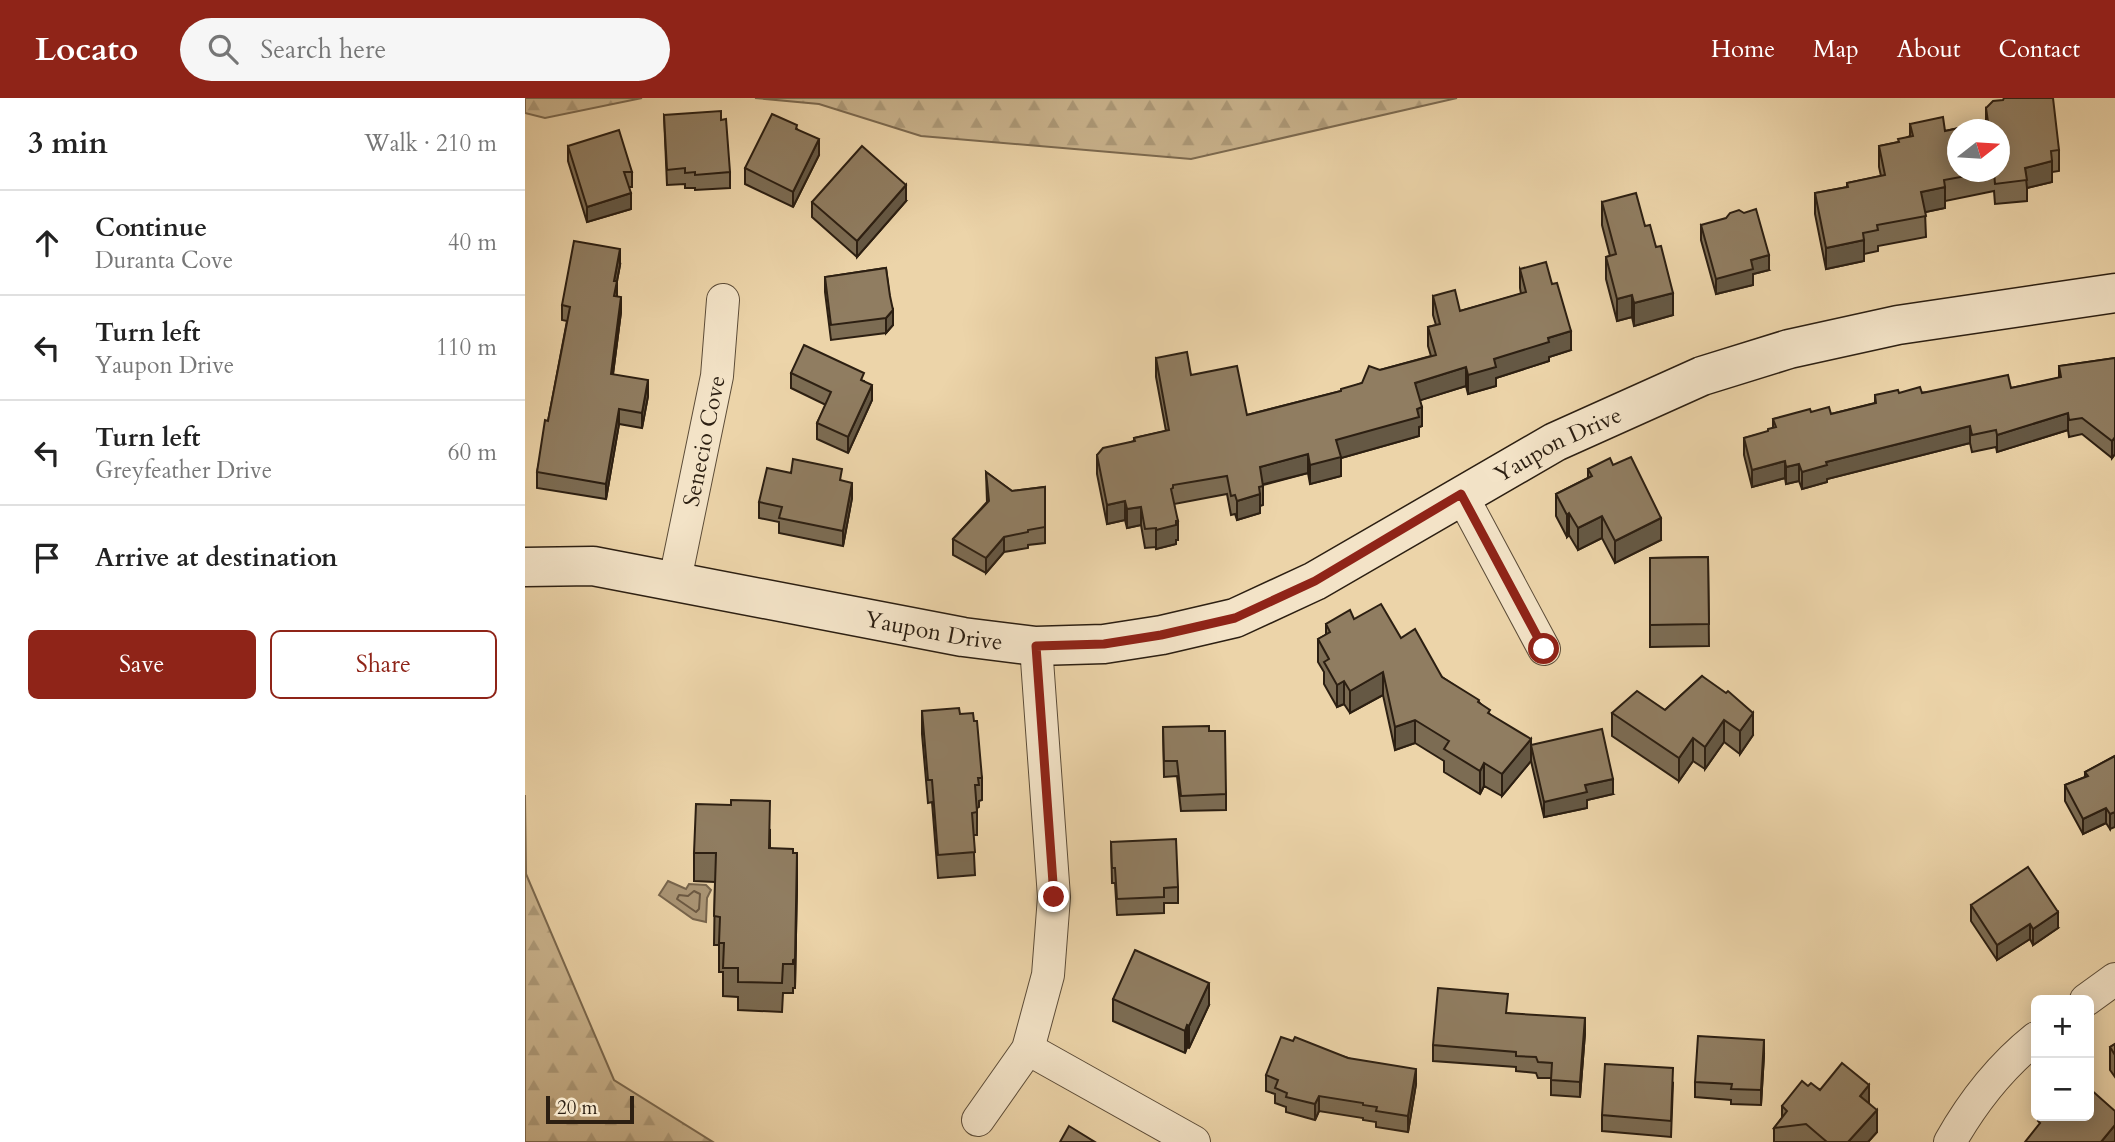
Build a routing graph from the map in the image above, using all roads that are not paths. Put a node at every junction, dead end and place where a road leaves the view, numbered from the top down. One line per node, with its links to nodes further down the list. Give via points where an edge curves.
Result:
1 (2115, 293): 3 (street, Yaupon Drive, via 1898,325 1789,349 1702,376 1555,442)
2 (723, 300): 5 (street, Senecio Cove, via 717,376)
3 (1461, 494): 6 (street, Yaupon Drive, via 1315,581 1235,618 1104,644); 7 (street)
4 (525, 567): 5 (street, Yaupon Drive, via 593,566)
5 (675, 580): 6 (street, Yaupon Drive, via 964,637)
6 (1036, 646): 11 (street, via 1054,897 1048,975)
7 (1544, 649)
8 (2115, 979): 9 (street)
9 (2092, 995)
10 (2031, 1042): 14 (street, via 1969,1109)
11 (1028, 1049): 12 (street); 13 (street)
12 (978, 1120)
13 (1194, 1142)
14 (1950, 1142)

